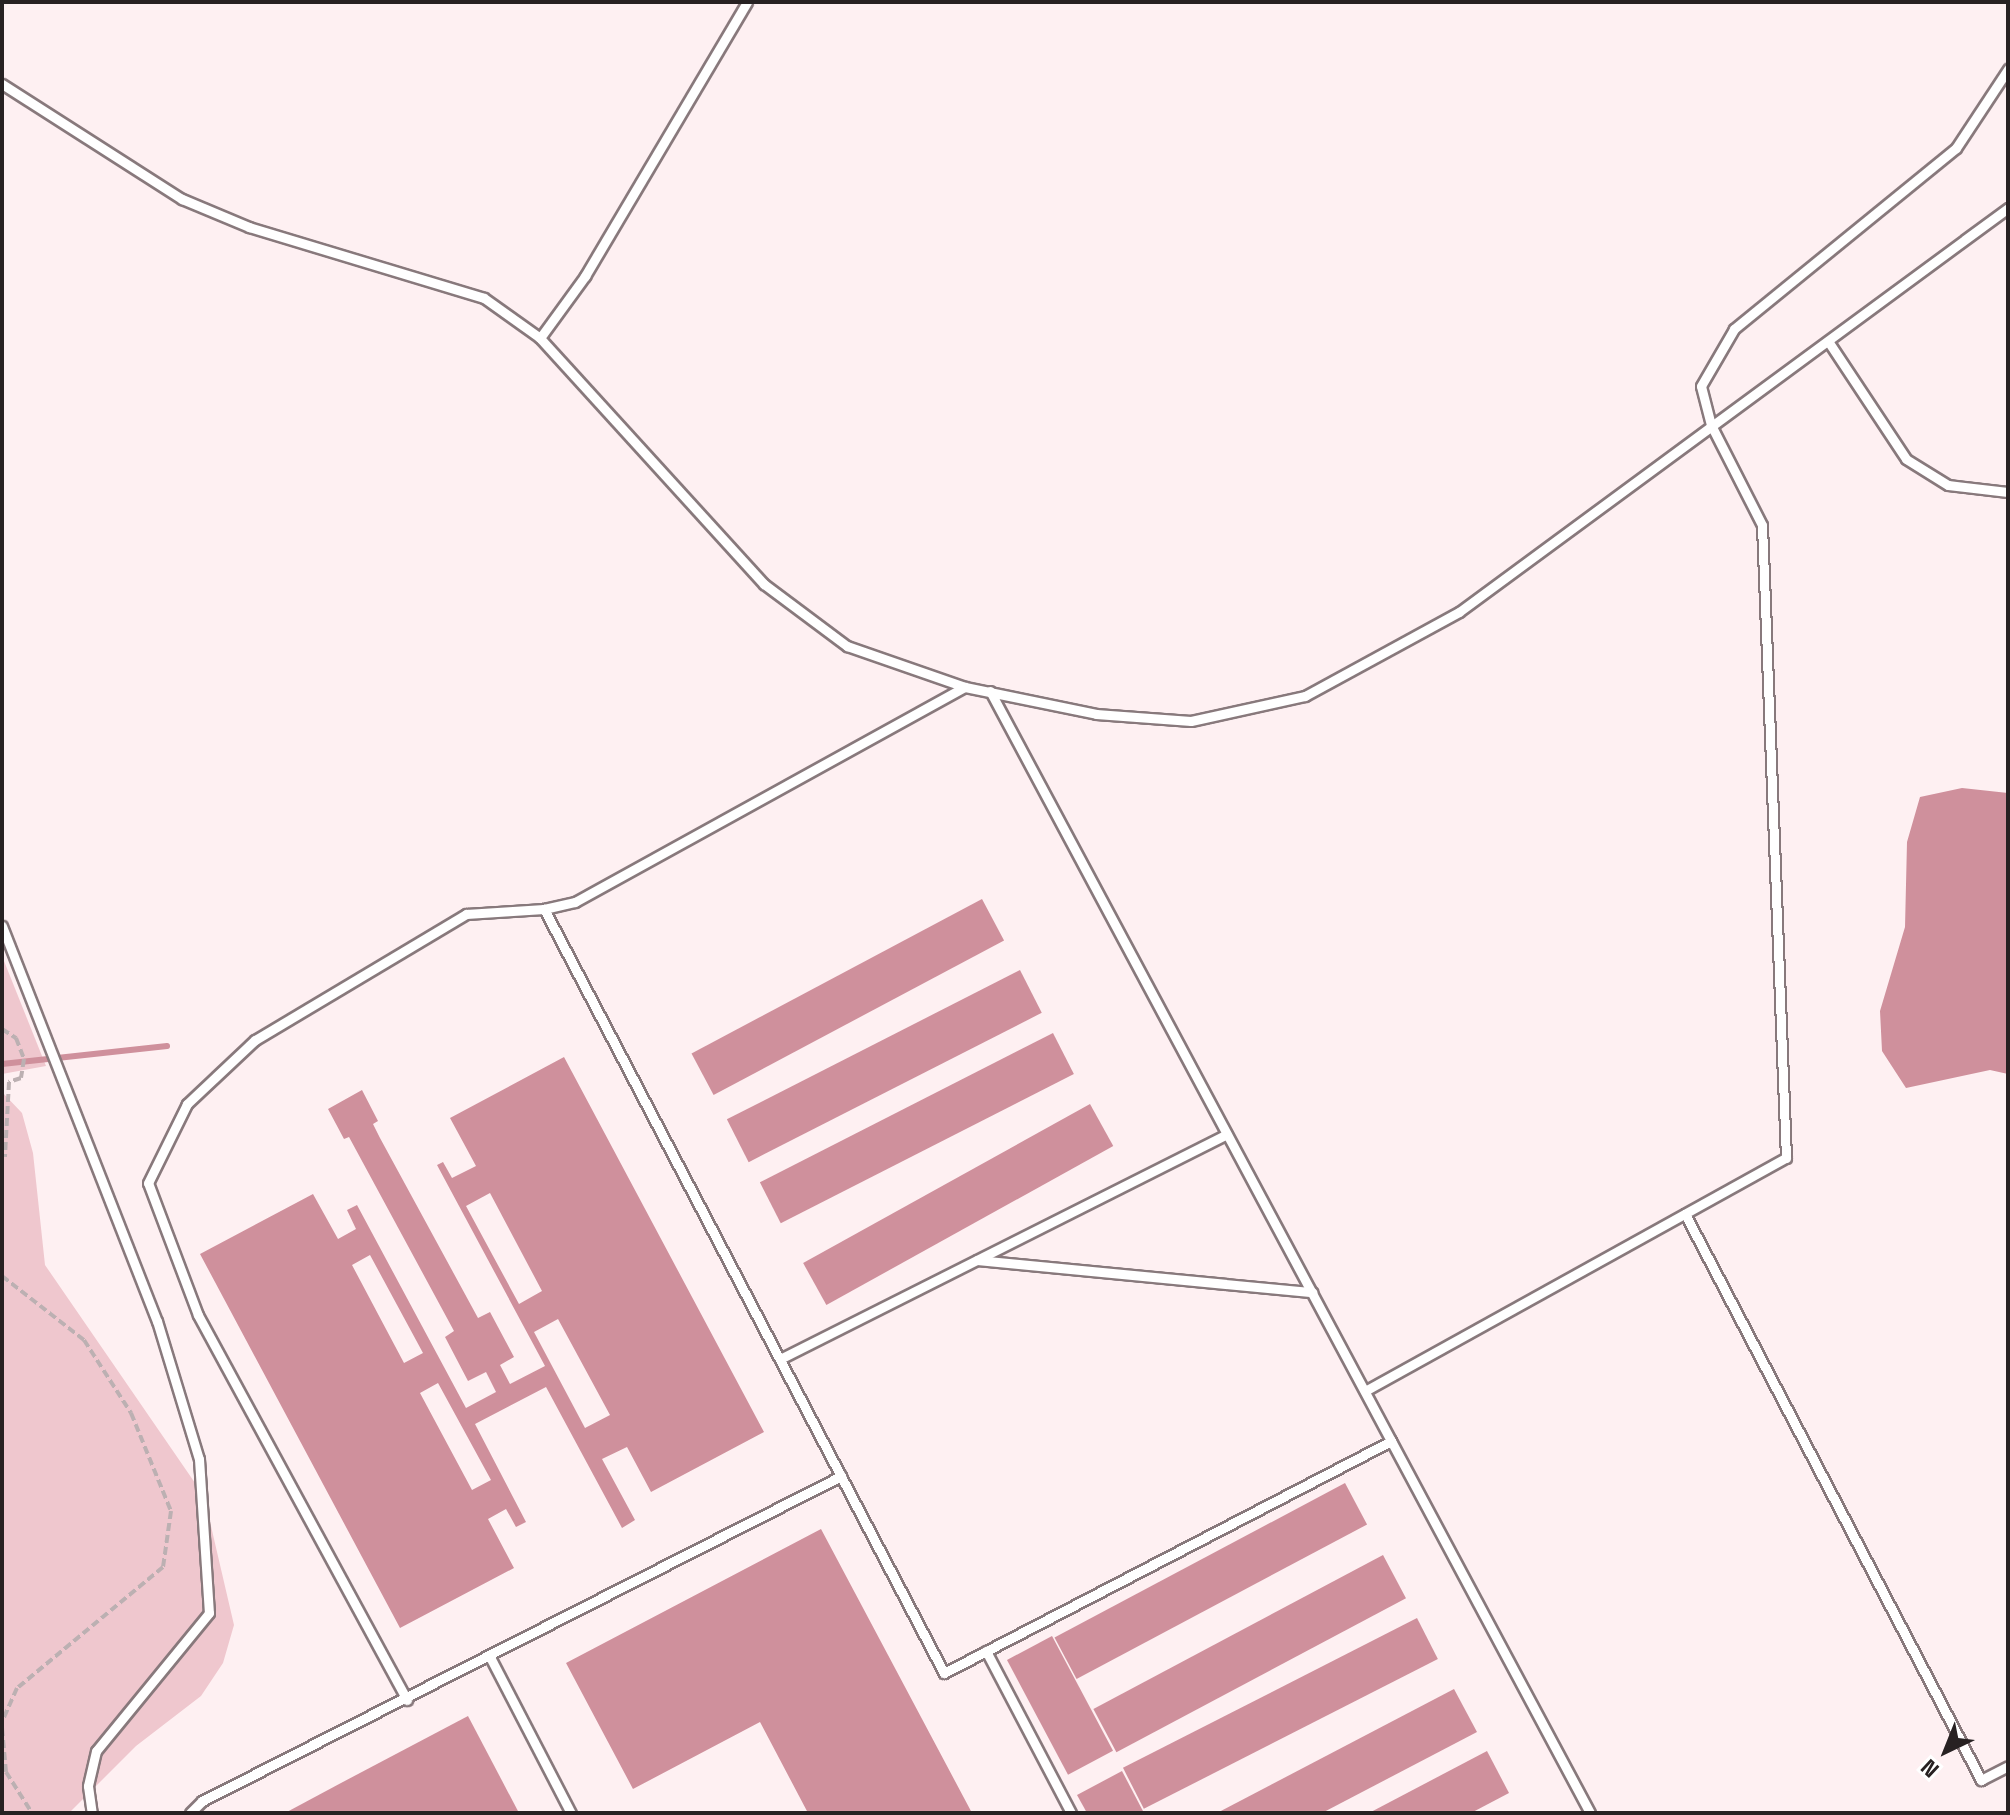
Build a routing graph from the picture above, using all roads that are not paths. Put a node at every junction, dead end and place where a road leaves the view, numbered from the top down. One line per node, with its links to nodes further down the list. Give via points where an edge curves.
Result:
1 (747, 2): 5 (lane, via 585,276)
2 (2008, 69): 7 (lane, via 1956,148 1734,329 1701,386)
3 (2, 84): 5 (lane, via 182,199 249,227 484,298)
4 (2008, 208): 6 (lane)
5 (540, 338): 9 (lane, via 764,584 847,646)
6 (1828, 341): 7 (lane); 8 (lane, via 1906,459 1948,485)
7 (1711, 425): 10 (lane, via 1459,612 1305,696 1191,721 1096,714); 14 (lane, via 1762,525 1786,1158)
8 (2008, 492)
9 (965, 687): 10 (lane); 11 (lane, via 575,902)
10 (990, 691): 13 (lane)
11 (544, 909): 17 (lane); 23 (lane, via 466,914 255,1040 187,1104 148,1183 198,1315)
12 (2, 926): 25 (lane, via 157,1321 199,1459 209,1613 96,1751 88,1786)
13 (1227, 1134): 15 (lane); 16 (lane)
14 (1685, 1214): 18 (lane); 24 (lane, via 1981,1780)
15 (977, 1260): 16 (lane); 17 (lane)
16 (1312, 1292): 18 (lane)
17 (780, 1359): 20 (lane)
18 (1365, 1391): 19 (lane)
19 (1391, 1441): 21 (lane); 29 (lane)
20 (841, 1476): 21 (lane, via 944,1673); 22 (lane)
21 (986, 1651): 28 (lane)
22 (490, 1657): 23 (lane); 27 (lane)
23 (407, 1700): 26 (lane, via 202,1801)
24 (2008, 1766)
25 (92, 1813)
26 (190, 1813)
27 (571, 1813)
28 (1071, 1813)
29 (1590, 1813)

